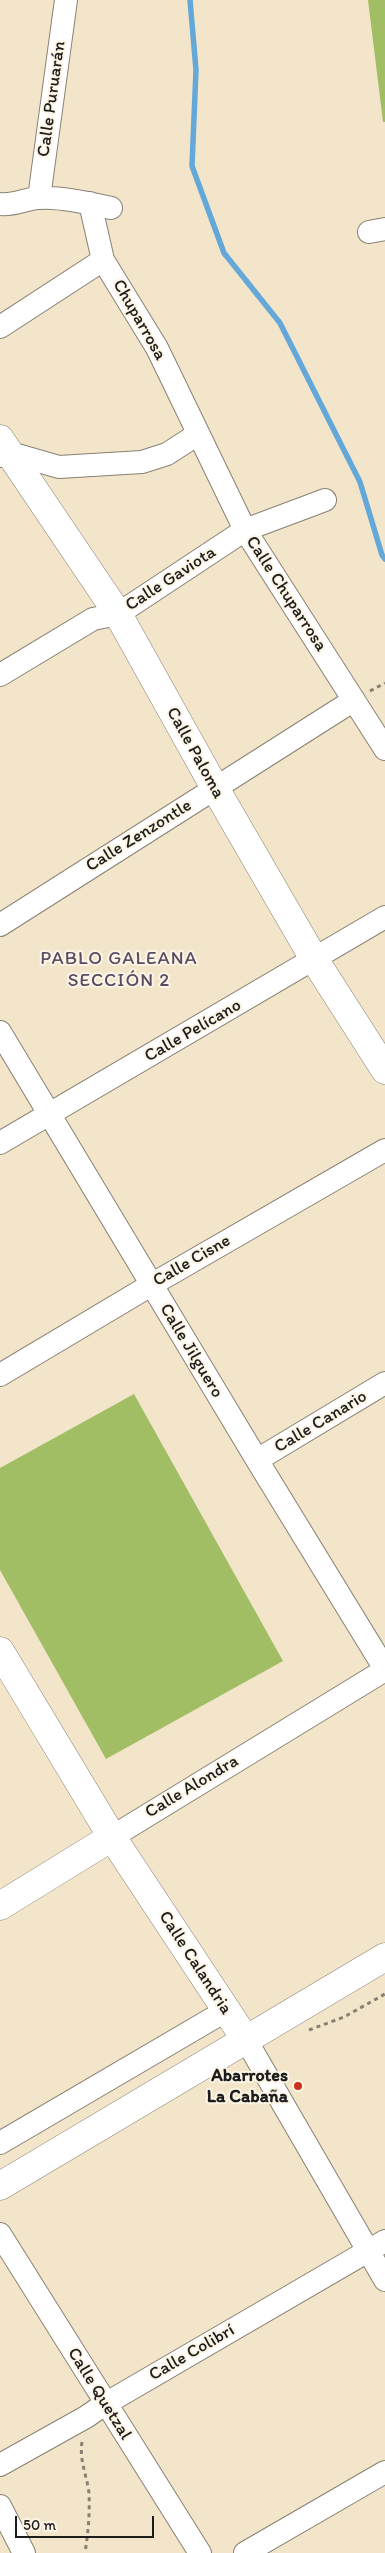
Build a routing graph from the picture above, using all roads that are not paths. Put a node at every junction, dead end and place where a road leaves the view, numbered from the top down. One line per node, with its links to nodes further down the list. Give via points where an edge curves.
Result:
1 (66, 0): 2 (street, Calle Puruarán)
2 (39, 198): 3 (street); 4 (street, Chuparrosa, via 101,206)
3 (0, 204)
4 (104, 260): 5 (street); 6 (street, Chuparrosa, via 157,348)
5 (0, 328)
6 (198, 434): 7 (street, via 167,454 142,462 59,467); 9 (street, Calle Chuparrosa)
7 (2, 449): 10 (street, Calle Paloma)
8 (325, 500): 9 (street, Calle Gaviota)
9 (245, 530): 10 (street, Calle Gaviota); 12 (street, Calle Chuparrosa)
10 (105, 609): 11 (street, Calle Gaviota); 14 (street, Calle Paloma)
11 (0, 675)
12 (354, 700): 13 (street, Calle Chuparrosa); 14 (street, Calle Zenzontle)
13 (385, 749)
14 (215, 788): 16 (street, Calle Zenzontle); 17 (street, Calle Paloma)
15 (385, 918): 17 (street, Calle Pelícano)
16 (0, 924)
17 (314, 959): 19 (street, Calle Paloma); 20 (street, Calle Pelícano)
18 (0, 1032): 20 (street, Calle Jilguero)
19 (385, 1070)
20 (49, 1115): 21 (street, Calle Pelícano); 23 (street, Calle Jilguero)
21 (0, 1143)
22 (385, 1150): 23 (street, Calle Cisne)
23 (151, 1285): 24 (street, Calle Cisne); 26 (street, Calle Jilguero)
24 (0, 1375)
25 (385, 1383): 26 (street, Calle Canario)
26 (257, 1460): 28 (street, Calle Jilguero)
27 (0, 1651): 29 (street, Calle Calandria)
28 (385, 1669): 29 (street, Calle Alondra)
29 (112, 1837): 30 (street, Calle Alondra); 32 (street, Calle Calandria)
30 (0, 1906)
31 (385, 1957): 33 (street)
32 (226, 2010): 33 (street, Calle Calandria); 34 (street)
33 (246, 2040): 35 (street); 37 (street, Calle Calandria)
34 (0, 2143)
35 (0, 2186)
36 (0, 2234): 39 (street, Calle Quetzal)
37 (377, 2246): 38 (street, Calle Calandria); 39 (street, Calle Colibrí)
38 (385, 2280)
39 (104, 2404): 40 (street, Calle Colibrí); 44 (street, Calle Quetzal)
40 (0, 2465)
41 (385, 2472): 45 (street)
42 (0, 2506): 43 (street)
43 (24, 2553)
44 (200, 2553)
45 (245, 2553)

